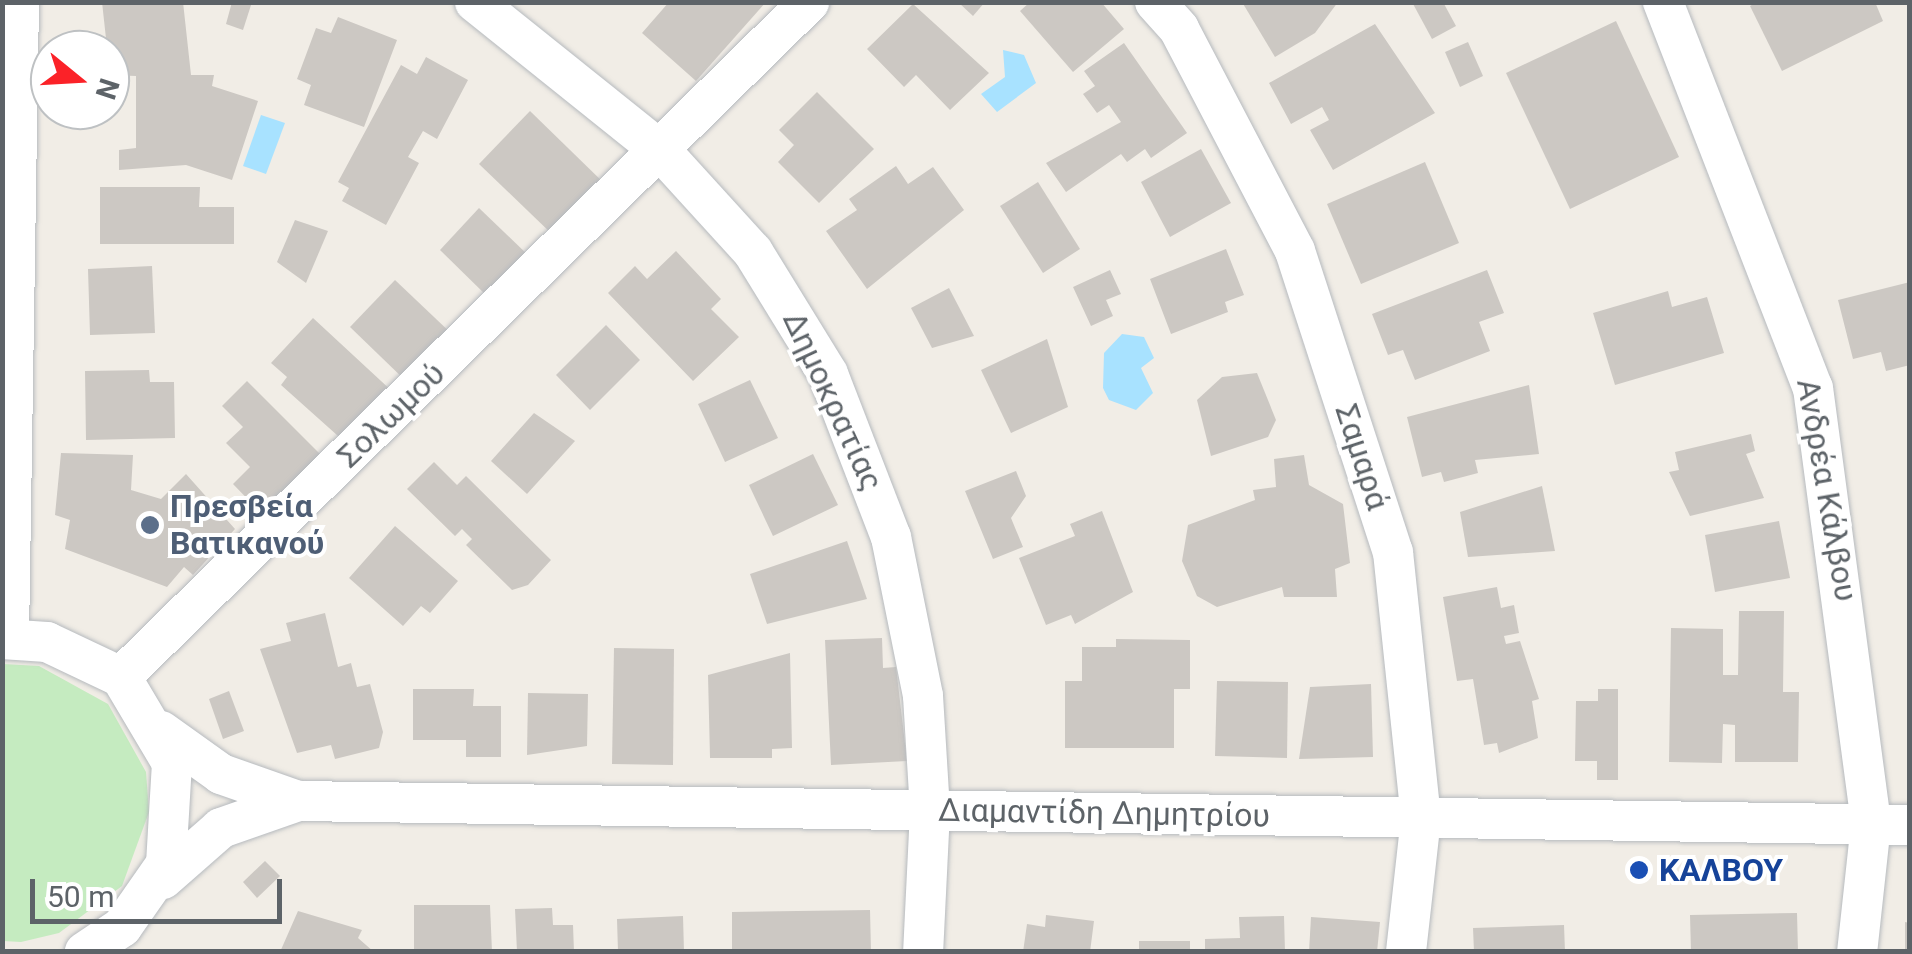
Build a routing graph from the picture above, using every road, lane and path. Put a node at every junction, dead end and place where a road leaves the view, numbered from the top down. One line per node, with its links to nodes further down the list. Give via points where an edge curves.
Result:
1 (19, 2): 7 (street)
2 (475, 2): 6 (street, Δημοκρατίας, via 572,72)
3 (810, 2): 6 (street, Σολωμού)
4 (1155, 2): 13 (street, Σαμαρά, via 1179,30 1295,251 1387,533)
5 (1664, 2): 14 (street, Ανδρέα Κάλβου, via 1813,388)
6 (662, 152): 9 (street, Σολωμού); 12 (street, Δημοκρατίας, via 796,314 869,468 906,602)
7 (8, 341): 8 (street)
8 (6, 638): 9 (street, via 66,648)
9 (121, 677): 10 (street)
10 (161, 731): 11 (street, Διαμαντίδη Δημητρίου, via 222,774); 15 (street, via 178,797 166,864)
11 (298, 801): 12 (street, Διαμαντίδη Δημητρίου); 15 (street, Διαμαντίδη Δημητρίου, via 221,828)
12 (930, 811): 13 (street, Διαμαντίδη Δημητρίου); 18 (street, Δημοκρατίας)
13 (1421, 818): 14 (street, Διαμαντίδη Δημητρίου); 19 (street, Σαμαρά)
14 (1890, 825): 20 (street, Ανδρέα Κάλβου)
15 (150, 894): 16 (street)
16 (133, 939): 17 (street)
17 (85, 952)
18 (922, 952)
19 (1406, 952)
20 (1857, 952)

